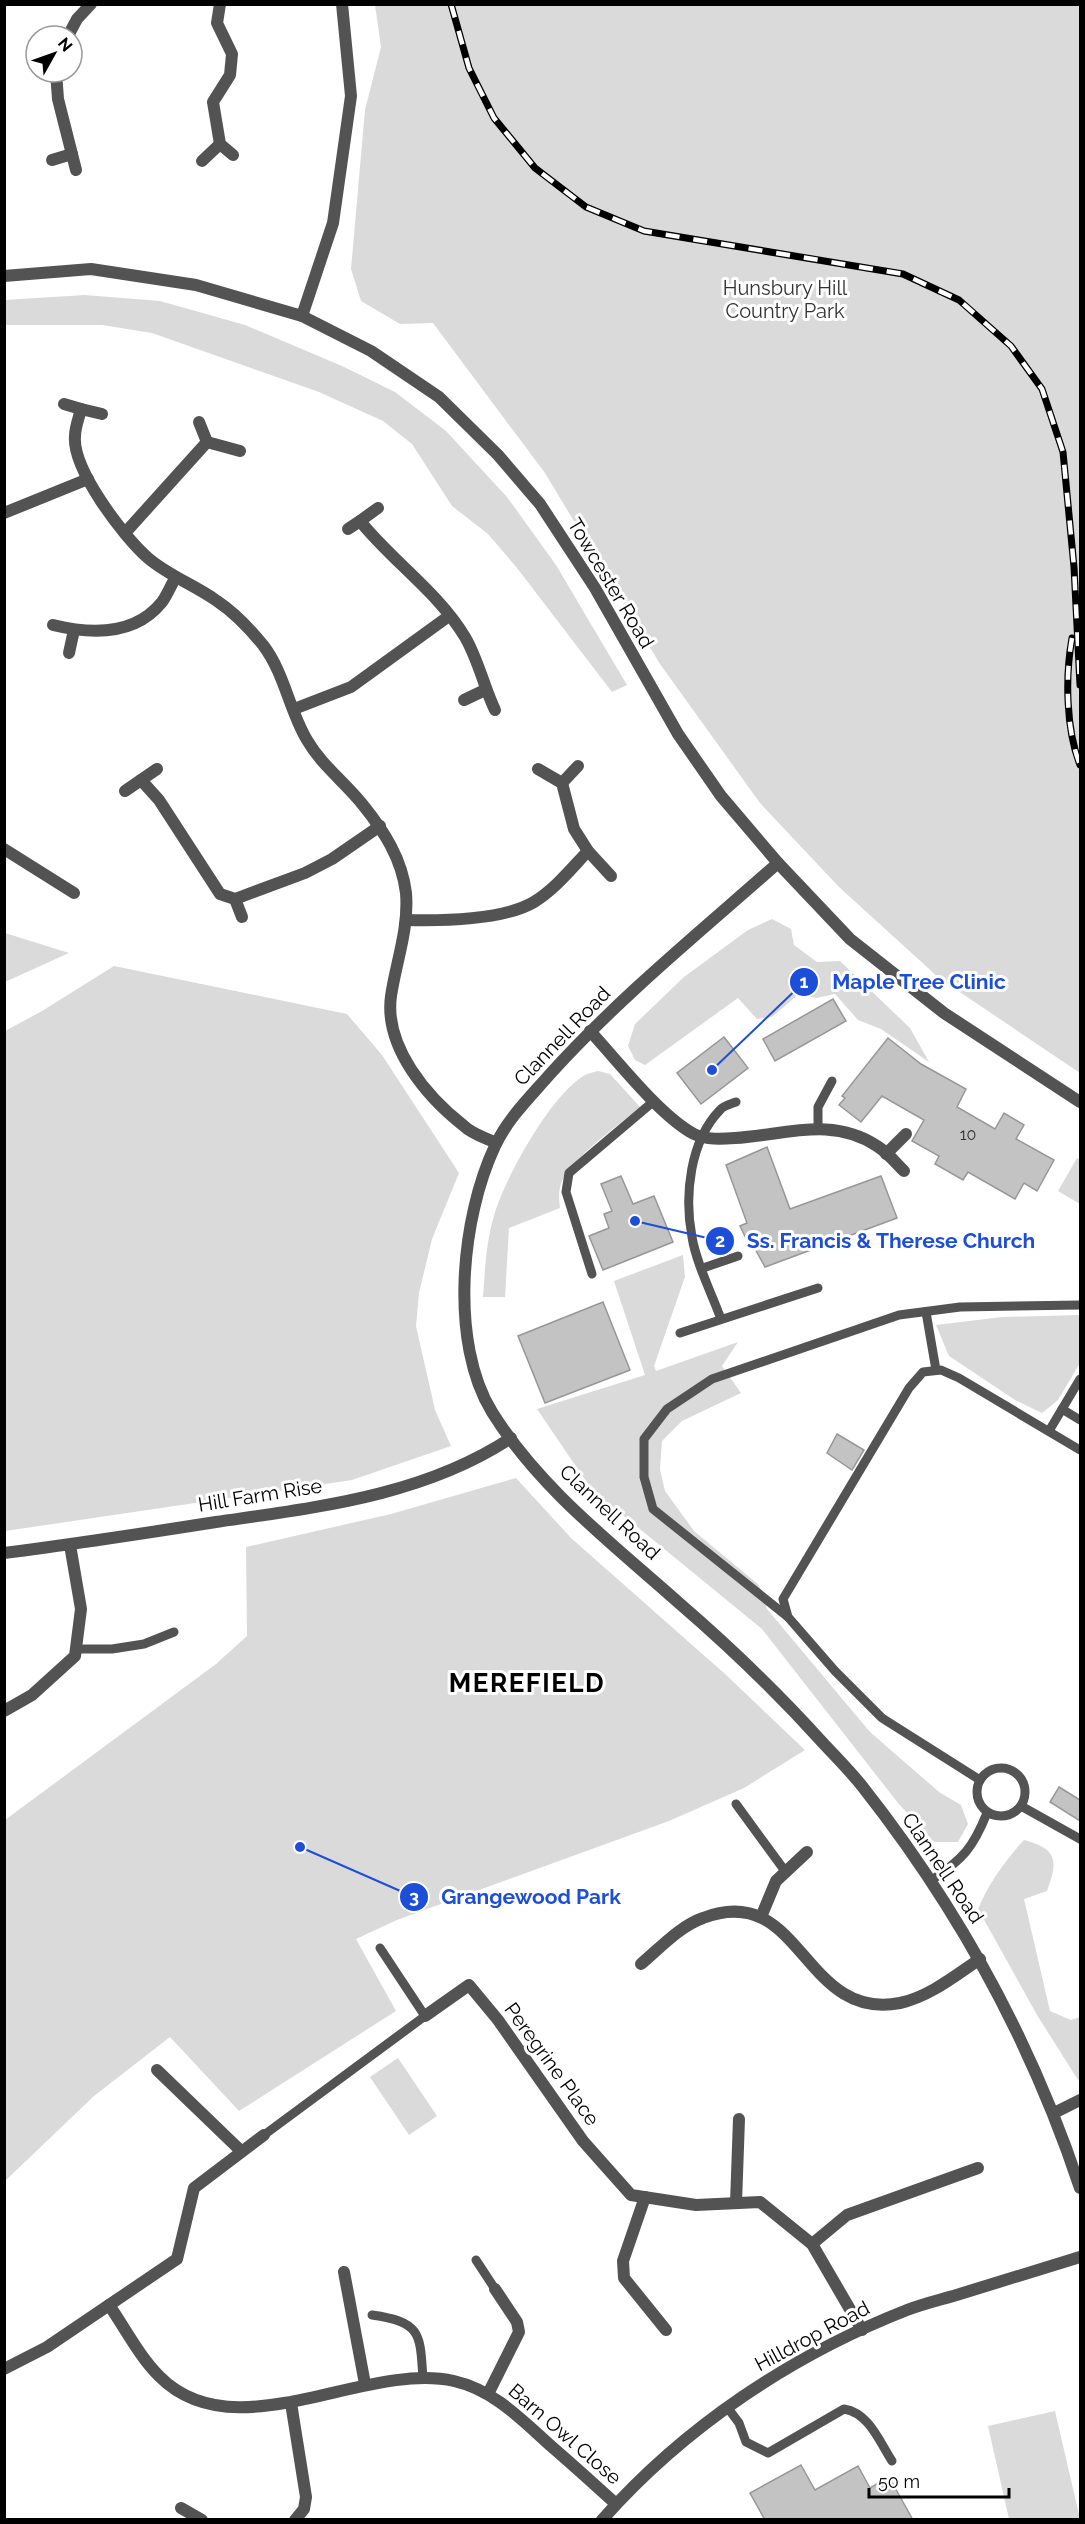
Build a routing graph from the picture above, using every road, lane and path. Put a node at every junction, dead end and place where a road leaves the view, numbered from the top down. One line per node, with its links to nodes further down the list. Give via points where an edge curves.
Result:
1 (91, 4): 4 (street)
2 (220, 4): 6 (street, via 217,23 232,54 230,75 213,102)
3 (342, 4): 13 (street, via 351,96 333,223)
4 (74, 24)
5 (57, 84): 7 (street)
6 (220, 144): 8 (street); 10 (street)
7 (72, 154): 9 (street); 11 (street)
8 (233, 155)
9 (52, 160)
10 (202, 160)
11 (76, 170)
12 (4, 276): 13 (street, Towcester Road, via 91,269 196,285)
13 (302, 316): 44 (street, Towcester Road, via 371,351 439,397 498,455 540,504 595,588 678,734 721,795)
14 (64, 404): 15 (street)
15 (81, 409): 16 (street); 20 (street, via 74,436 79,462)
16 (102, 414)
17 (199, 422): 18 (street)
18 (207, 442): 19 (street); 25 (street)
19 (240, 451)
20 (88, 479): 22 (street); 25 (street)
21 (378, 508): 23 (street)
22 (4, 513)
23 (360, 521): 24 (street); 27 (street, via 378,543 419,579)
24 (348, 529)
25 (125, 533): 26 (street, via 148,558)
26 (176, 577): 29 (street, via 161,602 141,620 112,631); 33 (street, via 217,601 244,623 283,679)
27 (449, 616): 31 (street, via 466,639); 33 (street, via 351,687)
28 (53, 625): 29 (street)
29 (74, 630): 30 (street)
30 (69, 653)
31 (485, 690): 32 (street); 34 (street)
32 (464, 700)
33 (294, 709): 41 (street, via 305,738 322,763)
34 (495, 710)
35 (578, 766): 39 (street)
36 (157, 769): 38 (street)
37 (538, 769): 39 (street)
38 (141, 780): 40 (street); 47 (street, via 159,800 220,894)
39 (562, 783): 43 (street, via 574,829)
40 (125, 791)
41 (380, 826): 47 (street, via 305,873); 49 (street, via 396,854 406,892)
42 (4, 849): 46 (street)
43 (588, 851): 45 (street); 49 (street, via 560,882 533,903 502,913 443,921)
44 (778, 863): 50 (street, Clannell Road); 54 (street, Towcester Road, via 850,939 935,1006)
45 (611, 876)
46 (74, 893)
47 (235, 899): 48 (street)
48 (243, 917)
49 (406, 920): 58 (street, via 391,999 394,1032 409,1066 435,1100 465,1128)
50 (590, 1030): 52 (street); 58 (street, Clannell Road, via 514,1114)
51 (832, 1081): 55 (lane, via 818,1107)
52 (654, 1101): 57 (street, via 695,1135); 63 (lane, via 569,1173 566,1192)
53 (736, 1102): 57 (lane, via 721,1108)
54 (1080, 1102)
55 (818, 1127): 57 (street, via 760,1136); 59 (street, via 849,1131)
56 (906, 1134): 59 (street)
57 (702, 1136): 62 (lane, via 688,1197 692,1238)
58 (496, 1143): 74 (street, Clannell Road, via 478,1186 465,1248 465,1312 474,1371 491,1410)
59 (886, 1154): 60 (street)
60 (904, 1171)
61 (738, 1256): 62 (lane)
62 (703, 1268): 67 (lane)
63 (592, 1274)
64 (818, 1288): 67 (lane)
65 (1080, 1305): 66 (lane, via 960,1307)
66 (926, 1312): 69 (lane); 78 (lane, via 899,1316 712,1379 667,1409 644,1439 644,1477 653,1509)
67 (721, 1319): 68 (lane)
68 (680, 1333)
69 (936, 1370): 73 (lane, via 959,1378); 78 (lane, via 923,1372 909,1388 791,1582 783,1599)
70 (1080, 1379): 71 (lane)
71 (1062, 1409): 72 (lane); 73 (lane)
72 (1080, 1420)
73 (1049, 1431): 75 (lane)
74 (511, 1438): 76 (street, Hill Farm Rise, via 457,1469 372,1496); 89 (street, Clannell Road, via 556,1491 601,1535 778,1693 861,1784)
75 (1080, 1450)
76 (70, 1545): 77 (street, Hill Farm Rise); 80 (street, via 81,1609)
77 (4, 1554)
78 (788, 1617): 82 (lane, via 882,1718)
79 (174, 1632): 80 (lane, via 144,1644 112,1649)
80 (76, 1648): 81 (street, via 75,1656 32,1695)
81 (4, 1711)
82 (980, 1780): 84 (lane, via 998,1768 1014,1771 1026,1791); 85 (lane, via 976,1794)
83 (736, 1804): 88 (lane)
84 (1021, 1806): 85 (lane, via 1002,1817); 86 (lane)
85 (987, 1813): 89 (lane, via 972,1846)
86 (1080, 1839)
87 (807, 1852): 88 (street)
88 (784, 1871): 90 (street)
89 (932, 1880): 92 (street, Clannell Road)
90 (761, 1917): 92 (street, via 779,1927 827,1983 858,2001 902,2003 926,1994); 93 (street, via 722,1912 703,1918 689,1924)
91 (380, 1948): 94 (lane)
92 (980, 1959): 97 (street, Clannell Road, via 1012,2017)
93 (641, 1964)
94 (425, 2016): 99 (lane); 103 (street, Peregrine Place, via 470,1985 583,2141 631,2195)
95 (157, 2070): 100 (street)
96 (1080, 2100): 97 (street)
97 (1054, 2114): 102 (street, Clannell Road)
98 (739, 2119): 104 (street)
99 (264, 2135): 100 (street)
100 (241, 2151): 110 (street, via 194,2188 177,2259)
101 (978, 2168): 105 (street, via 847,2215)
102 (1080, 2188)
103 (645, 2197): 104 (street, Peregrine Place, via 696,2205); 112 (street, via 623,2261 624,2278)
104 (736, 2203): 105 (street, Peregrine Place, via 760,2202)
105 (812, 2244): 113 (street, Peregrine Place)
106 (1080, 2257): 113 (street, Hilldrop Road, via 908,2310)
107 (476, 2260): 109 (lane)
108 (344, 2272): 116 (street)
109 (495, 2289): 117 (street, Barn Owl Close, via 517,2322 519,2332)
110 (109, 2305): 114 (street, via 47,2347); 118 (street, Barn Owl Close, via 151,2367 172,2388 215,2406)
111 (372, 2315): 115 (lane, via 404,2323 416,2332)
112 (666, 2330)
113 (862, 2330): 119 (street, Hilldrop Road, via 804,2359)
114 (4, 2369)
115 (423, 2379): 116 (street, Barn Owl Close); 117 (street, Barn Owl Close, via 456,2382)
116 (365, 2384): 118 (street, Barn Owl Close)
117 (488, 2394): 121 (street, Barn Owl Close)
118 (291, 2403): 124 (street, via 306,2497 304,2509)
119 (727, 2408): 120 (lane, via 739,2423 746,2442 768,2453 844,2409 855,2411 866,2420); 121 (street, Hilldrop Road, via 672,2451)
120 (892, 2461)
121 (616, 2504): 125 (street, Hilldrop Road)
122 (181, 2508): 123 (street)
123 (202, 2520)
124 (295, 2520)
125 (602, 2520)

